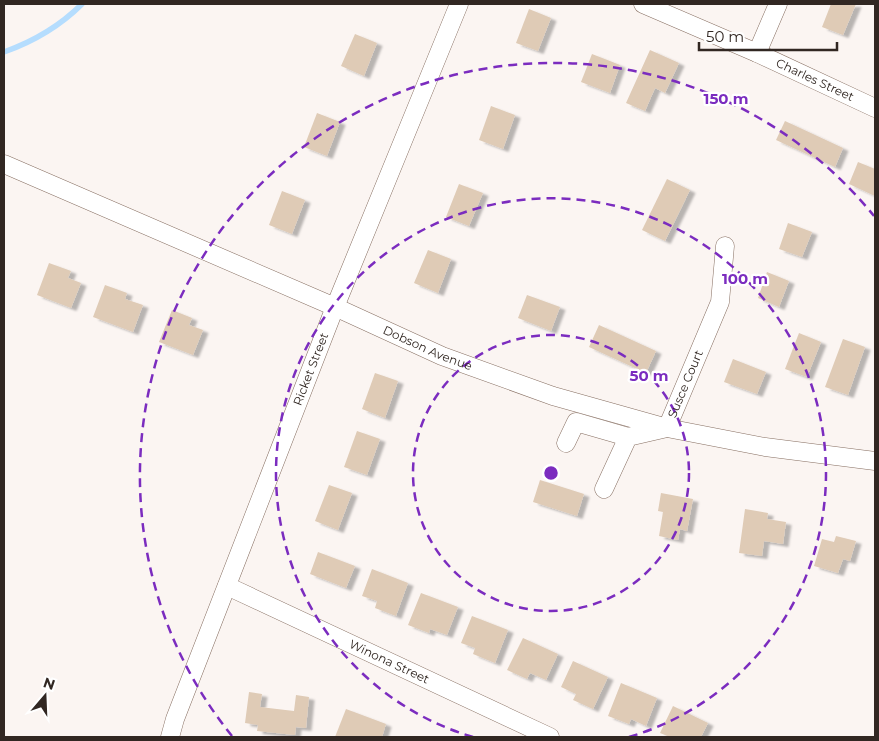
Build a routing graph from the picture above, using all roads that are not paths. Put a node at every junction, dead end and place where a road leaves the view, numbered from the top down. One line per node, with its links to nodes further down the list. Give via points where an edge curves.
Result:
1 (459, 4): 8 (street, Ricket Street)
2 (643, 4): 4 (street, Charles Street)
3 (778, 4): 4 (street)
4 (757, 53): 5 (street, Charles Street)
5 (875, 108)
6 (4, 164): 8 (street, Dobson Avenue)
7 (725, 246): 9 (street, Susce Court, via 720,302)
8 (335, 307): 9 (street, Dobson Avenue, via 442,356 553,396); 14 (street, Ricket Street)
9 (667, 428): 10 (street, Susce Court); 12 (street, Dobson Avenue, via 765,447)
10 (628, 438): 11 (street, via 576,422); 13 (street)
11 (566, 443)
12 (875, 461)
13 (604, 490)
14 (227, 586): 15 (street, Ricket Street); 16 (street, Winona Street)
15 (170, 737)
16 (550, 737)

